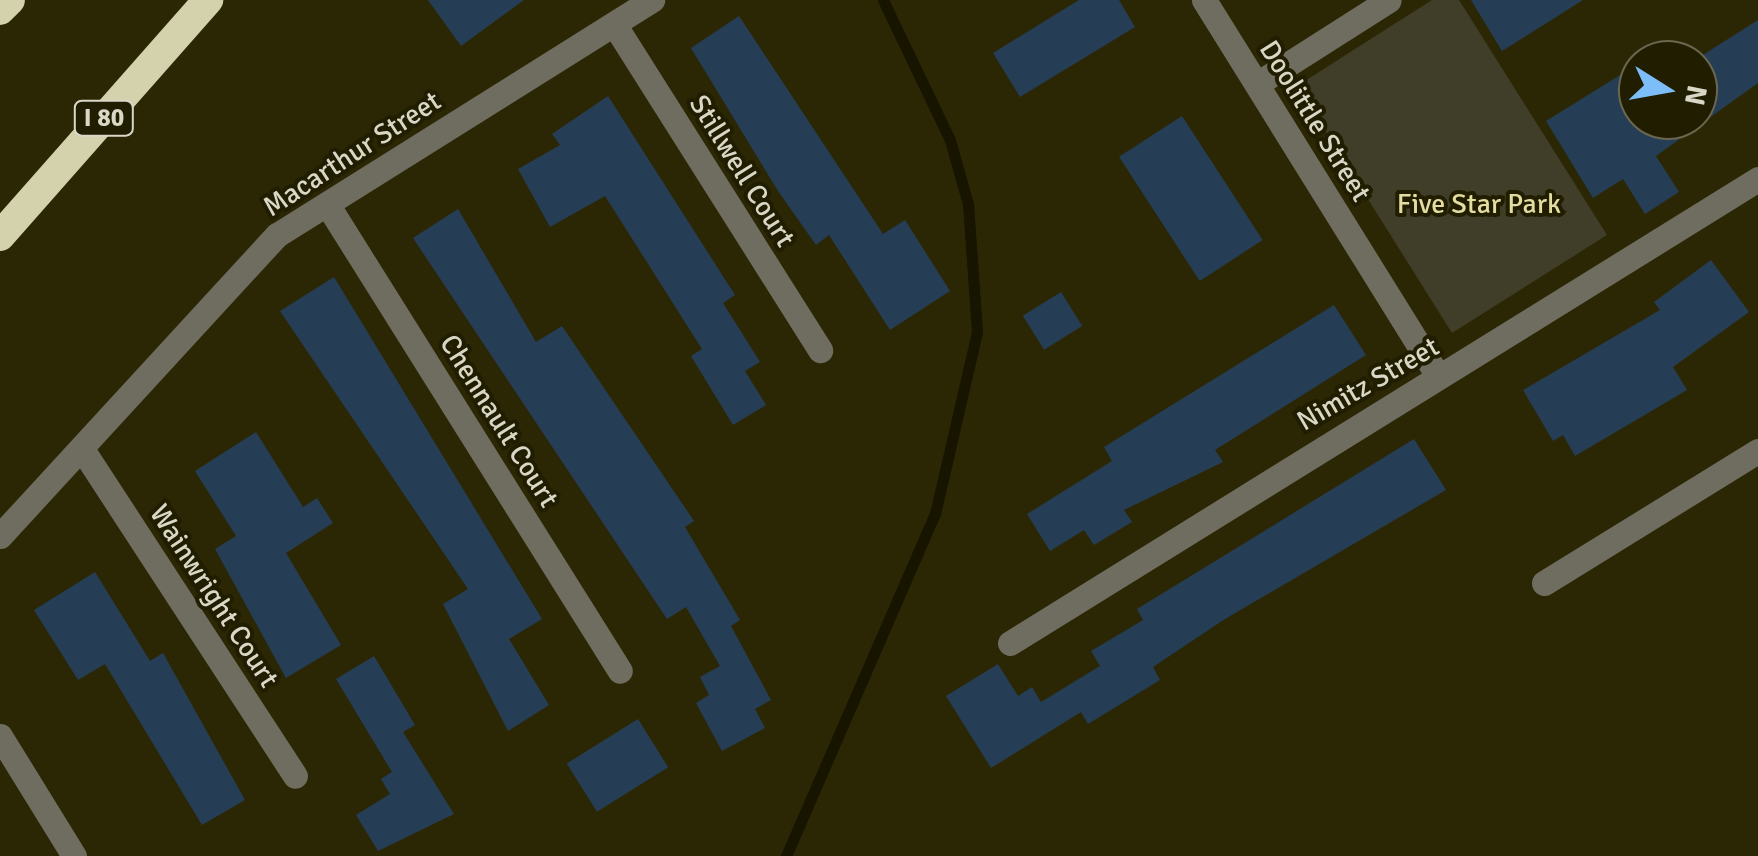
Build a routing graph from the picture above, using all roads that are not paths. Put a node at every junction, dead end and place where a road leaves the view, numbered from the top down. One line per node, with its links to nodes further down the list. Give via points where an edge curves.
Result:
1 (10, 0): 6 (highway)
2 (208, 0): 11 (highway, I 80)
3 (652, 0): 7 (street, Macarthur Street)
4 (1204, 0): 8 (street, Doolittle Street)
5 (1389, 0): 8 (street)
6 (1, 4)
7 (614, 24): 10 (street, Macarthur Street); 12 (street, Stillwell Court)
8 (1257, 84): 13 (street, Doolittle Street)
9 (1758, 179): 13 (street, Nimitz Street)
10 (328, 204): 14 (street, Macarthur Street, via 278,236); 19 (street, Chennault Court)
11 (0, 236)
12 (820, 350)
13 (1438, 376): 18 (street, Nimitz Street)
14 (82, 449): 16 (street, Macarthur Street); 21 (street, Wainwright Court)
15 (1758, 452): 17 (street)
16 (0, 536)
17 (1544, 583)
18 (1010, 643)
19 (620, 671)
20 (0, 736): 22 (street)
21 (295, 776)
22 (74, 856)

